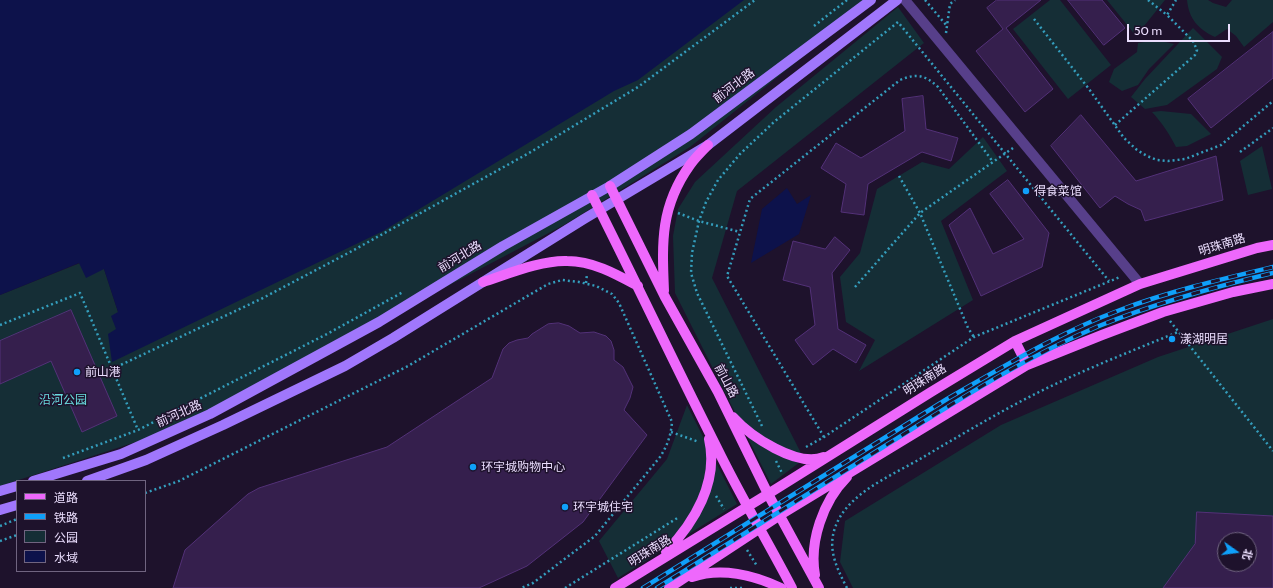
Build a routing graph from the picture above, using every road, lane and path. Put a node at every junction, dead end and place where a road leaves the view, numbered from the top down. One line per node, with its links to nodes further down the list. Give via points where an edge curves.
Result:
1 (755, 0): 46 (path, via 638,87 528,153 261,299)
2 (847, 0): 12 (path)
3 (871, 0): 22 (main road, 前河北路, via 691,134)
4 (897, 0): 17 (main road)
5 (905, 0): 16 (street)
6 (925, 0): 11 (path)
7 (1148, 0): 9 (path)
8 (1176, 0): 9 (path)
9 (1167, 15): 14 (path, via 1193,40 1197,50 1195,55)
10 (1034, 20): 14 (path, via 1089,88)
11 (947, 26)
12 (811, 28)
13 (1273, 101): 14 (path, via 1221,145 1185,159 1168,161 1147,156 1129,144)
14 (1115, 125)
15 (1273, 128): 18 (path)
16 (1022, 142): 19 (path); 31 (street)
17 (708, 145): 24 (main road); 25 (main road, via 690,165)
18 (1240, 152)
19 (1006, 153): 20 (path); 28 (path, via 898,22 774,122 740,154 718,180); 32 (path)
20 (993, 162): 27 (path); 29 (path, via 938,87 920,76 910,76 900,80 750,198)
21 (899, 176): 27 (path)
22 (610, 186): 23 (main road, 前河北路); 24 (main road, 前山路)
23 (592, 195): 26 (main road); 53 (main road, 前河北路, via 373,326 210,414)
24 (617, 201): 26 (main road); 39 (main road, 前山路)
25 (668, 209): 28 (path); 39 (main road, via 663,235)
26 (599, 210): 33 (main road); 36 (main road)
27 (920, 213): 37 (path); 43 (path)
28 (699, 222): 29 (path); 50 (path, via 692,253 691,273 697,293)
29 (740, 232): 52 (path, via 727,276)
30 (1273, 245): 34 (main road, 明珠南路)
31 (1130, 273): 32 (path); 34 (street)
32 (1110, 281): 43 (path)
33 (483, 282): 36 (main road, via 543,264 566,260 606,269); 61 (main road, via 345,366 153,457)
34 (1140, 284): 44 (main road, 明珠南路)
35 (1273, 284): 40 (main road, via 1233,292)
36 (638, 286): 48 (main road)
37 (855, 287)
38 (409, 288): 49 (path, via 327,334)
39 (665, 298): 47 (main road, 前山路)
40 (1163, 312): 42 (path); 45 (main road)
41 (0, 325): 46 (path, via 80,292)
42 (1178, 332): 56 (path); 87 (path, via 1040,391 870,488 849,504 832,534 832,553)
43 (974, 337): 52 (path)
44 (1015, 341): 45 (main road); 57 (main road, 明珠南路)
45 (1026, 365): 59 (main road)
46 (112, 369): 49 (path)
47 (726, 409): 57 (main road, via 756,437 787,454 809,459); 65 (main road, 前山路)
48 (705, 424): 54 (main road); 67 (main road)
49 (138, 430): 53 (path); 58 (path)
50 (766, 431)
51 (671, 432): 54 (path); 64 (path, via 672,422 619,303 612,294 596,286 562,280 548,284 402,369 180,481); 78 (path, via 660,457 595,536)
52 (824, 437): 55 (path, via 806,447)
53 (142, 444): 60 (main road, 前河北路, via 121,454)
54 (711, 447): 76 (main road, via 710,469 701,503 682,534)
55 (800, 447)
56 (1273, 451)
57 (835, 452): 65 (main road, 明珠南路)
58 (59, 460)
59 (854, 470): 69 (main road); 86 (main road, via 836,491 822,520 814,552)
60 (36, 480)
61 (90, 480)
62 (16, 486): 63 (main road)
63 (0, 491)
64 (146, 493)
65 (768, 494): 67 (main road, 明珠南路); 69 (main road, 前山路)
66 (16, 505): 68 (main road)
67 (747, 506): 73 (main road); 76 (main road, 明珠南路)
68 (0, 510)
69 (780, 515): 73 (main road); 86 (main road, 前山路)
70 (681, 516): 79 (path)
71 (16, 519): 72 (path)
72 (0, 526)
73 (761, 528): 77 (main road); 85 (main road)
74 (16, 535): 75 (path)
75 (0, 541)
76 (653, 565): 80 (main road, 明珠南路)
77 (680, 581): 81 (main road); 84 (main road, via 722,572 759,578)
78 (521, 588)
79 (565, 588)
80 (615, 588)
81 (669, 588)
82 (730, 588): 83 (path)
83 (742, 588)
84 (781, 588)
85 (792, 588)
86 (819, 588)
87 (847, 588)

